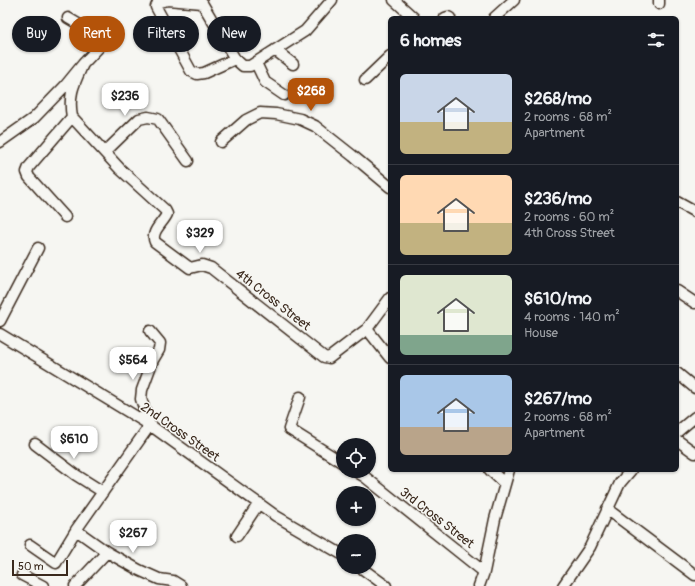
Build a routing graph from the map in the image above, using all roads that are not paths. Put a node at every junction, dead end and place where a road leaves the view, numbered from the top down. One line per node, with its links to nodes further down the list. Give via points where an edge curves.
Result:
1 (332, 0): 7 (street, via 305,31)
2 (394, 0): 4 (street)
3 (514, 0): 5 (street)
4 (412, 16)
5 (496, 16)
6 (68, 18): 11 (street, via 98,35 101,40 100,46)
7 (275, 50): 10 (street); 12 (street)
8 (388, 58): 13 (street)
9 (235, 59): 9 (street, via 202,3 168,0 158,2 156,7 196,74); 10 (street, via 243,66)
10 (256, 63): 14 (street, via 265,82)
11 (83, 64): 15 (street, via 72,91); 16 (street, via 34,118)
12 (293, 64)
13 (365, 80)
14 (284, 95)
15 (72, 117): 18 (street, 4th Cross Street); 23 (street, via 27,172)
16 (0, 142)
17 (221, 142): 20 (street, via 246,120 260,113 300,119 315,126)
18 (105, 152): 19 (street, via 139,119 148,117 158,119); 29 (street, 4th Cross Street, via 165,210 167,214 154,233 155,242 190,268 202,265 211,268 324,356 330,358)
19 (188, 160)
20 (388, 185)
21 (679, 203): 22 (street)
22 (695, 212)
23 (65, 217)
24 (38, 248): 28 (street)
25 (679, 292): 27 (street)
26 (388, 301): 29 (street)
27 (695, 303)
28 (0, 321)
29 (367, 329): 32 (street)
30 (150, 331): 37 (street, via 160,342 142,390 141,400)
31 (0, 334): 37 (street, 2nd Cross Street)
32 (388, 355)
33 (679, 375): 34 (street)
34 (695, 388)
35 (300, 397): 42 (street, via 290,429)
36 (695, 417): 38 (street)
37 (150, 425): 48 (street); 49 (street, 2nd Cross Street)
38 (679, 430)
39 (679, 441): 41 (street)
40 (35, 444): 48 (street)
41 (695, 453)
42 (336, 459)
43 (492, 472): 47 (street)
44 (508, 472): 47 (street)
45 (629, 472): 50 (street, via 620,483)
46 (366, 478): 56 (street, 3rd Cross Street)
47 (505, 484): 56 (street)
48 (103, 492): 51 (street)
49 (259, 503): 52 (street); 54 (street, 2nd Cross Street, via 276,516)
50 (607, 509): 59 (street); 65 (street, via 590,547)
51 (76, 530): 53 (street, via 56,563); 55 (street)
52 (237, 536)
53 (30, 545)
54 (336, 551)
55 (107, 552): 61 (street); 62 (street, via 139,570)
56 (484, 572): 64 (street)
57 (22, 574): 60 (street)
58 (370, 574): 63 (street)
59 (695, 575)
60 (43, 586)
61 (75, 586)
62 (181, 586)
63 (386, 586)
64 (480, 586)
65 (563, 586)

